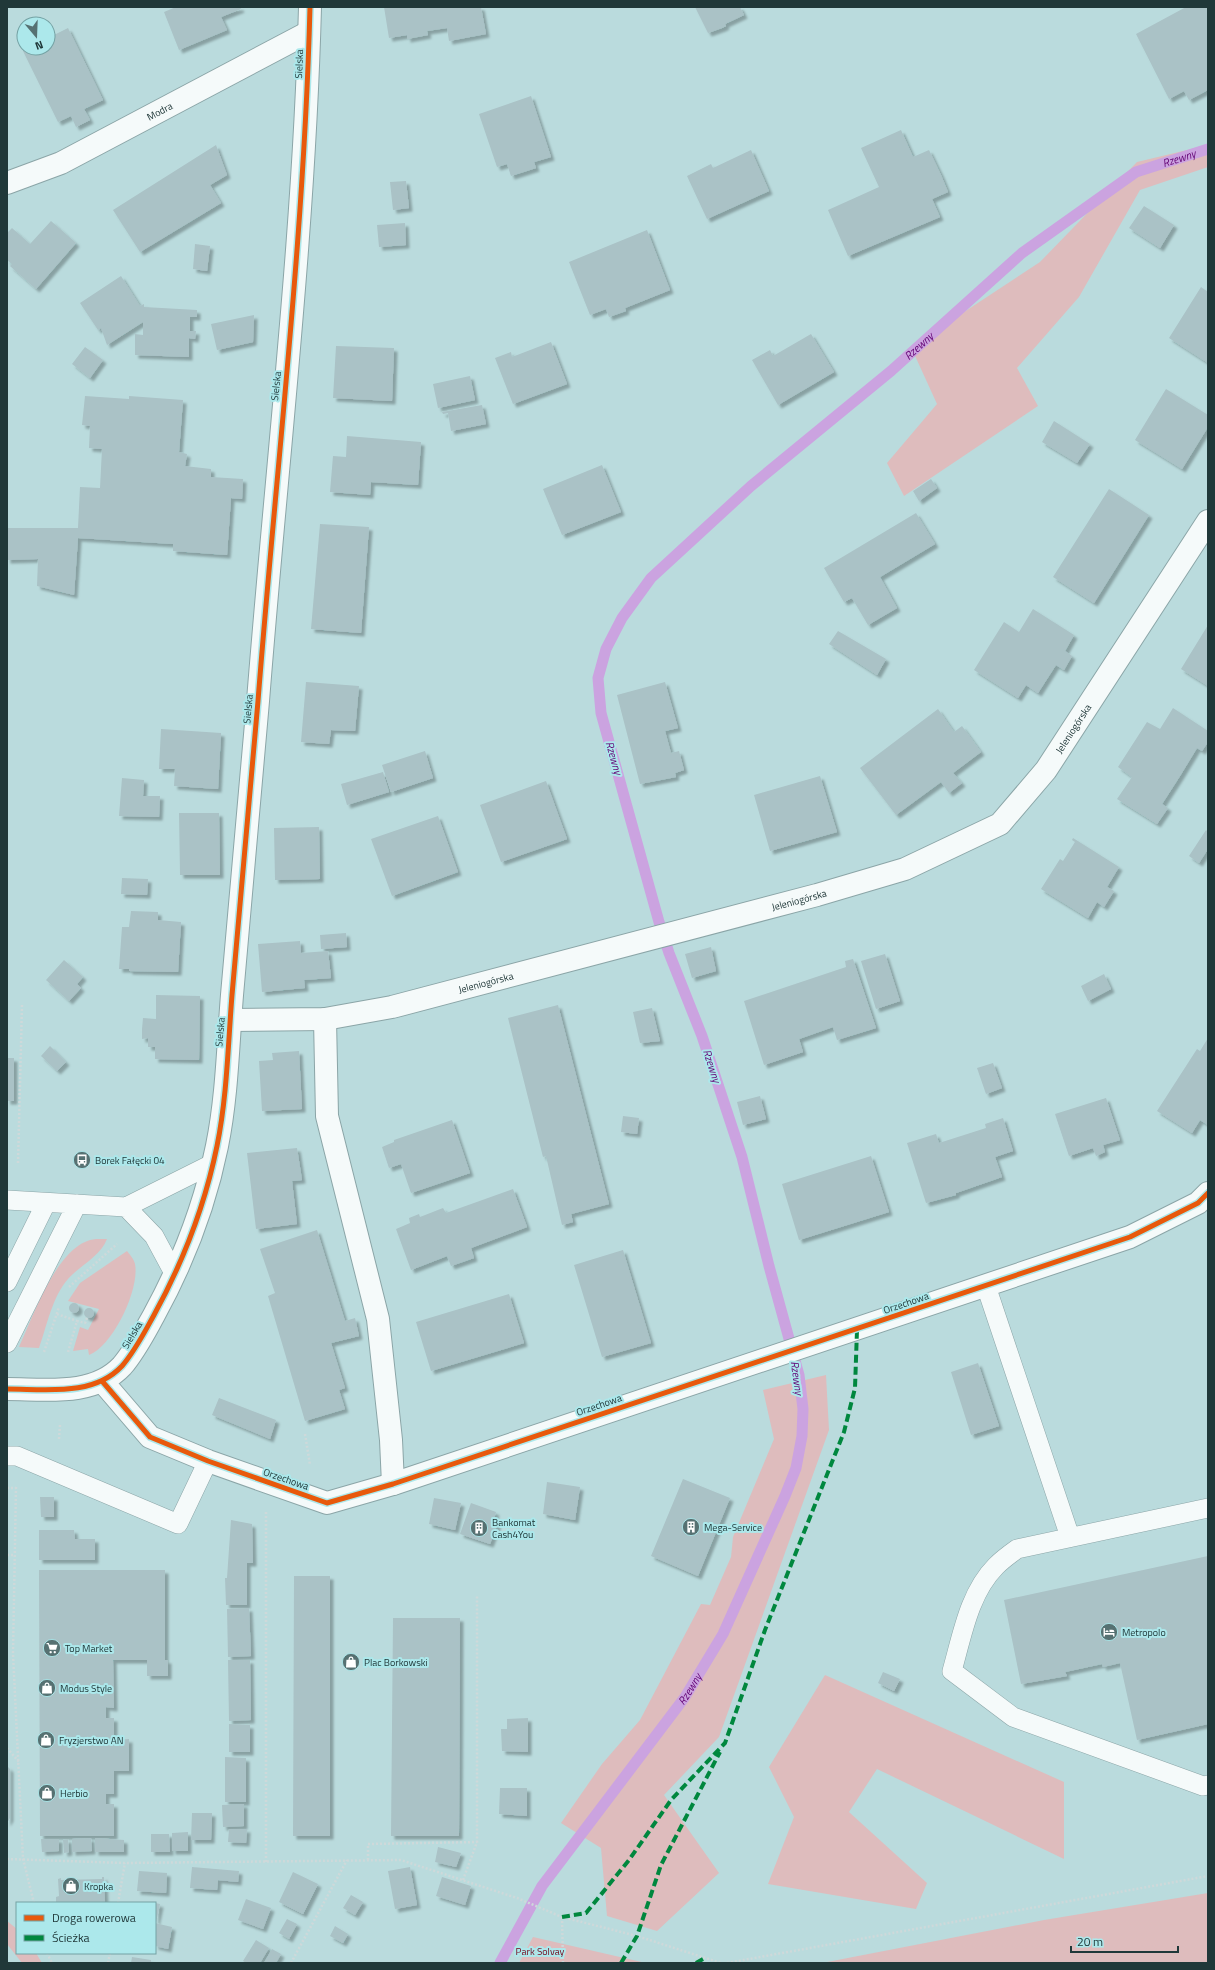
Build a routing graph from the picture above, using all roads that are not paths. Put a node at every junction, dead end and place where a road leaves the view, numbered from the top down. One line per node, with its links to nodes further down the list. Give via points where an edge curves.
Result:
1 (310, 7): 2 (street, Sielska)
2 (309, 32): 3 (street, Modra, via 61,163); 6 (street, Sielska, via 293,305)
3 (7, 183)
4 (1208, 521): 5 (street, Jeleniogórska, via 1046,770 1000,824 905,869 817,895 392,1007)
5 (325, 1019): 6 (street, Jeleniogórska); 21 (street, via 327,1116 378,1318)
6 (230, 1020): 7 (street, Sielska, via 222,1117)
7 (212, 1164): 12 (lane); 13 (street, Sielska, via 195,1224)
8 (1208, 1193): 15 (street, Orzechowa, via 1198,1203 1130,1237)
9 (46, 1203): 10 (lane); 11 (lane); 14 (lane)
10 (77, 1204): 12 (lane); 16 (lane)
11 (10, 1206)
12 (126, 1206): 13 (lane, via 154,1236)
13 (175, 1274): 17 (street, Sielska, via 132,1353 115,1372)
14 (7, 1282)
15 (986, 1286): 21 (street, Orzechowa); 23 (lane)
16 (7, 1343)
17 (102, 1381): 18 (street, via 83,1388); 20 (street, Orzechowa, via 150,1436)
18 (7, 1389)
19 (7, 1456): 20 (lane, via 18,1456 178,1524)
20 (208, 1461): 21 (street, Orzechowa, via 327,1503)
21 (393, 1484)
22 (1208, 1508): 23 (lane)
23 (1070, 1537): 24 (lane, via 1017,1549 995,1567 982,1585 969,1612 952,1671 1013,1717 1203,1786)
24 (1208, 1785)

